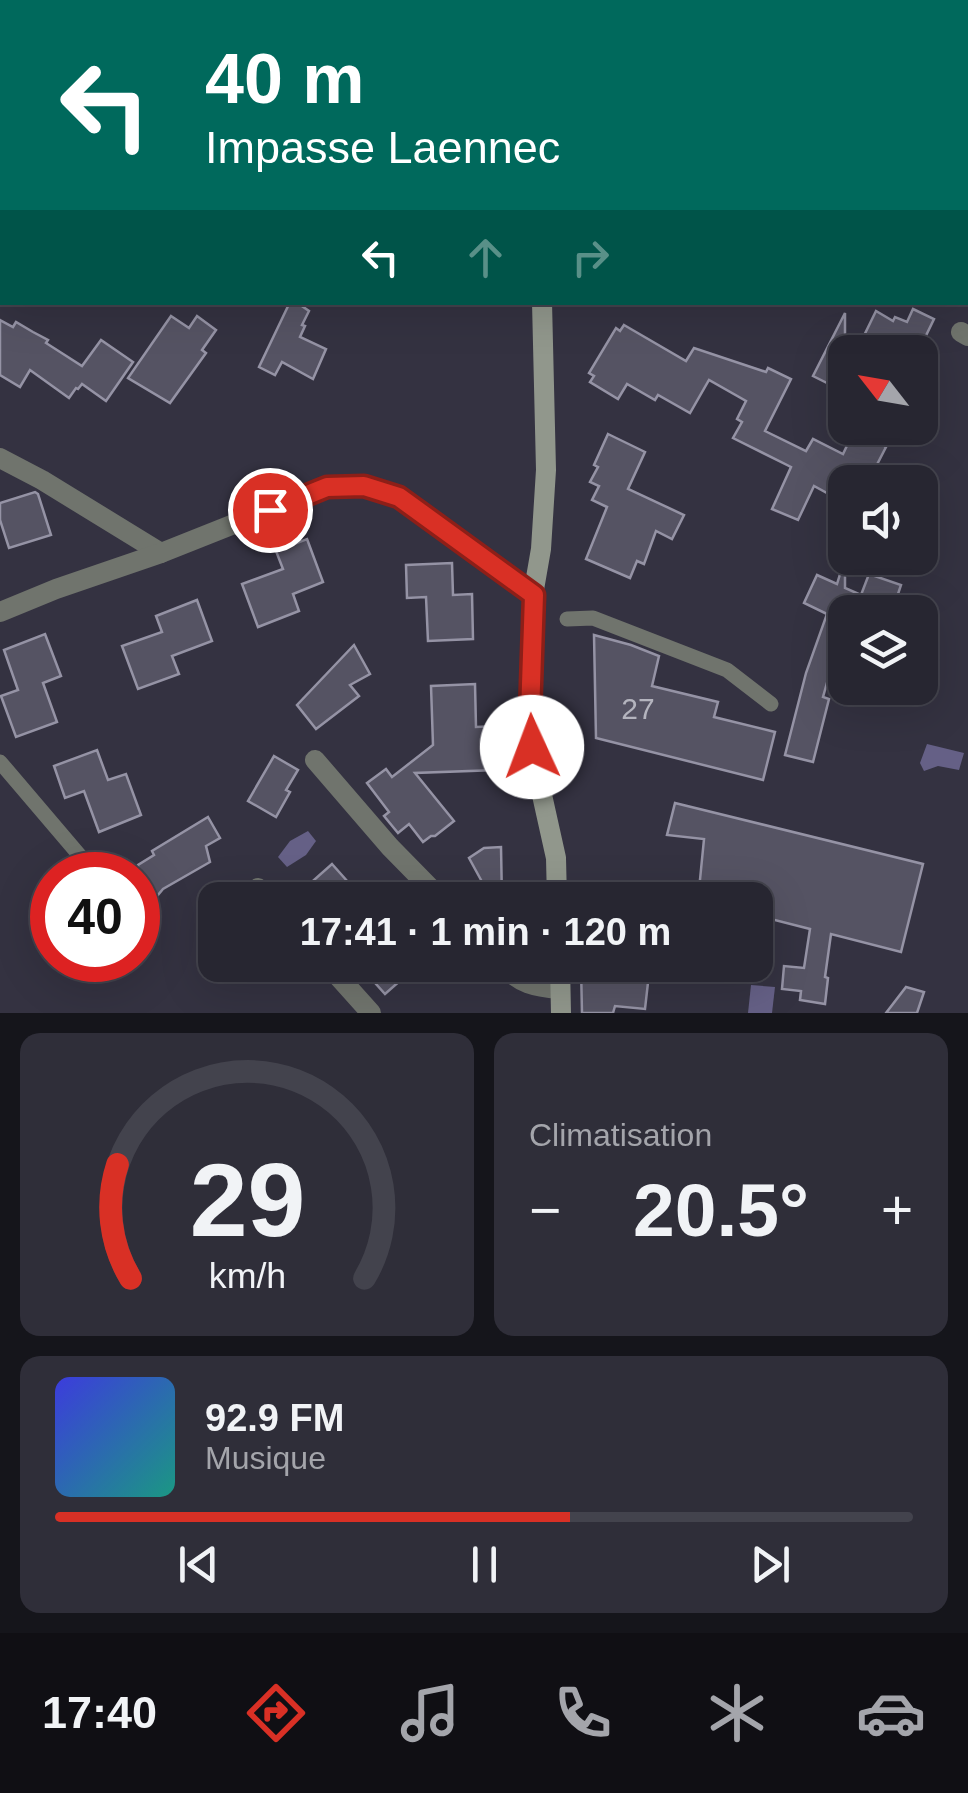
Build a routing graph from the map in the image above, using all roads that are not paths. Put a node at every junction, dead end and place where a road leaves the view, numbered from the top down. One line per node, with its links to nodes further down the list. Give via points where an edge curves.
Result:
1 (542, 305): 4 (street, via 546,470)
2 (0, 458): 3 (street)
3 (161, 553): 4 (street, via 327,487 364,486 399,497); 5 (street)
4 (534, 595): 12 (street, via 532,747)
5 (0, 612)
6 (567, 619): 7 (lane, via 593,618 727,670)
7 (771, 704)
8 (315, 760): 11 (street)
9 (0, 762): 10 (lane)
10 (77, 852)
11 (424, 882)
12 (557, 882)
13 (343, 982): 17 (street)
14 (524, 982): 16 (street)
15 (560, 982): 16 (street)
16 (560, 989): 18 (street)
17 (371, 1013)
18 (561, 1013)

